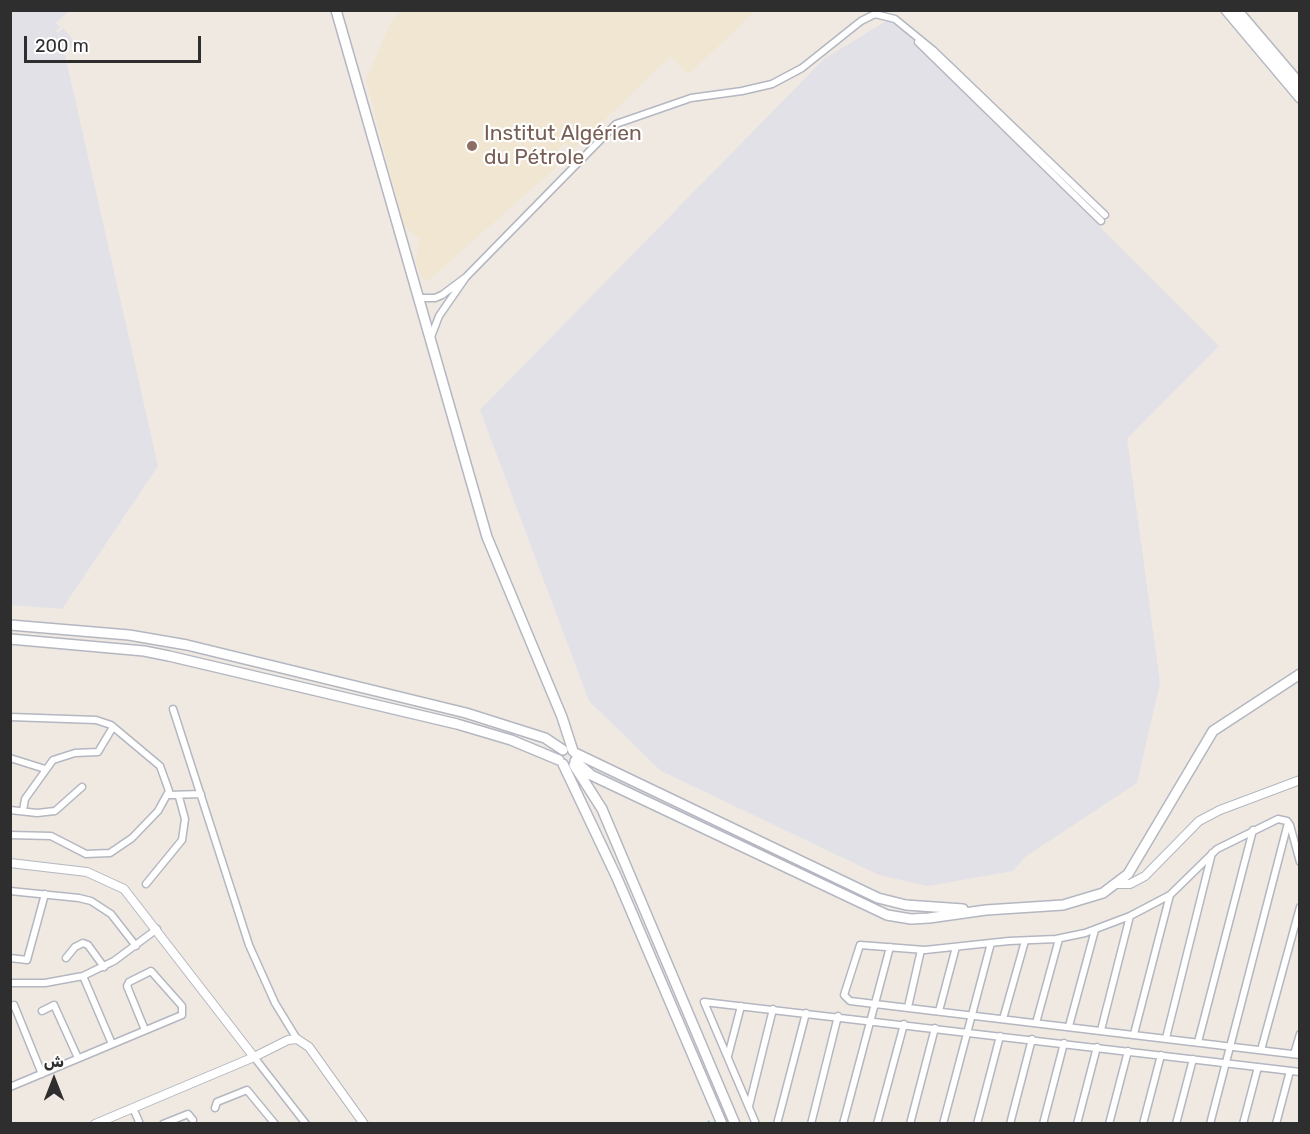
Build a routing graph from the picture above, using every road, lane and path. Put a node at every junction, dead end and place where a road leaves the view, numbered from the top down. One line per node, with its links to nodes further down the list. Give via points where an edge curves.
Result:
1 (336, 10): 8 (main road)
2 (1226, 10): 5 (main road)
3 (1237, 10): 4 (main road)
4 (1299, 84)
5 (1299, 98)
6 (1103, 218): 7 (street, via 933,50 889,16 869,16 802,68 772,84 691,98 616,124)
7 (466, 277): 8 (street, via 435,298); 9 (street, via 439,316)
8 (417, 298): 9 (main road)
9 (430, 341): 15 (main road, via 487,537)
10 (10, 625): 17 (main road, via 165,640 466,712)
11 (10, 639): 18 (main road, via 169,656 457,724)
12 (1299, 674): 35 (main road, via 1205,741 1138,861)
13 (173, 709): 23 (street)
14 (10, 717): 16 (street, via 96,720)
15 (562, 717): 17 (main road, via 558,734); 18 (main road)
16 (113, 727): 20 (street, via 98,752 60,756); 24 (street, via 160,766 168,782)
17 (545, 738): 18 (main road)
18 (568, 756): 40 (main road, via 878,898 906,905); 40 (main road, via 591,775 875,911 910,919); 110 (main road); 111 (main road, via 602,809)
19 (10, 758): 20 (street)
20 (45, 769): 27 (street, via 25,799)
21 (1299, 780): 35 (street, via 1199,822 1145,876 1130,884)
22 (82, 787): 27 (street, via 55,811)
23 (201, 794): 25 (street); 79 (street, via 249,945 275,1003)
24 (168, 795): 25 (street); 30 (street, via 158,812 110,853 92,855 51,836)
25 (179, 797): 34 (street, via 185,819 182,840)
26 (10, 810): 27 (street)
27 (23, 812)
28 (1288, 823): 29 (street, via 1278,819); 32 (street); 84 (street)
29 (1253, 830): 31 (street); 81 (street)
30 (10, 835)
31 (1212, 852): 38 (street); 78 (street)
32 (1299, 862)
33 (10, 863): 42 (street, via 101,876 124,889)
34 (146, 884)
35 (1117, 884): 40 (main road, via 1103,893 1063,905)
36 (10, 891): 37 (street)
37 (45, 894): 47 (street, via 79,898 101,906 119,922); 51 (street, via 27,960)
38 (1170, 896): 41 (street); 75 (street)
39 (1299, 907): 86 (street)
40 (986, 910)
41 (1130, 916): 43 (street); 73 (street)
42 (157, 929): 47 (street); 90 (street)
43 (1095, 930): 44 (street); 70 (street)
44 (1059, 939): 45 (street); 68 (street)
45 (1025, 940): 46 (street); 66 (street)
46 (991, 943): 49 (street); 64 (street)
47 (136, 946): 53 (street)
48 (890, 947): 50 (street); 56 (street); 56 (street, via 860,945 844,995 850,1001)
49 (956, 947): 50 (street); 62 (street)
50 (921, 950): 59 (street)
51 (10, 958)
52 (66, 958): 53 (street, via 83,943)
53 (104, 967): 54 (street)
54 (83, 976): 55 (street, via 45,983); 83 (street)
55 (10, 983)
56 (875, 1004): 59 (street); 67 (street)
57 (741, 1006): 60 (street); 91 (street); 91 (street, via 704,1002)
58 (10, 1007): 98 (street, via 14,1005)
59 (908, 1007): 62 (street)
60 (773, 1009): 63 (street); 100 (street)
61 (42, 1011): 92 (street, via 54,1005)
62 (939, 1011): 64 (street)
63 (806, 1013): 65 (street); 113 (street)
64 (971, 1015): 66 (street); 74 (street)
65 (838, 1016): 67 (street); 114 (street)
66 (1003, 1019): 68 (street)
67 (870, 1020): 69 (street); 115 (street)
68 (1036, 1023): 70 (street)
69 (904, 1024): 71 (street); 116 (street)
70 (1069, 1026): 73 (street)
71 (935, 1028): 74 (street); 117 (street)
72 (145, 1030): 72 (street, via 182,1015 183,1011 151,971 127,986); 83 (street)
73 (1101, 1030): 75 (street)
74 (967, 1032): 77 (street); 118 (street)
75 (1134, 1034): 78 (street)
76 (1299, 1034): 88 (street)
77 (1000, 1035): 80 (street); 119 (street)
78 (1166, 1038): 81 (street)
79 (297, 1039): 90 (street); 109 (street, via 309,1047)
80 (1032, 1039): 82 (street); 120 (street)
81 (1198, 1042): 84 (street)
82 (1064, 1043): 85 (street); 121 (street)
83 (112, 1044): 92 (street)
84 (1229, 1045): 86 (street); 94 (street)
85 (1097, 1047): 87 (street); 122 (street)
86 (1261, 1050): 88 (street)
87 (1128, 1051): 89 (street); 123 (street)
88 (1297, 1054)
89 (1161, 1055): 93 (street); 124 (street)
90 (254, 1057): 101 (street); 108 (street)
91 (727, 1057): 100 (street)
92 (78, 1058): 98 (street)
93 (1193, 1059): 94 (street); 125 (street)
94 (1226, 1063): 95 (street); 126 (street)
95 (1258, 1067): 96 (street); 127 (street)
96 (1290, 1071): 97 (street); 128 (street)
97 (1299, 1072)
98 (42, 1074): 99 (street)
99 (10, 1087)
100 (748, 1106): 112 (street)
101 (133, 1108): 104 (street); 105 (street)
102 (215, 1108): 107 (street, via 217,1102 247,1090)
103 (193, 1120): 106 (street, via 188,1114)
104 (95, 1124)
105 (140, 1124)
106 (163, 1124)
107 (275, 1124)
108 (306, 1124)
109 (364, 1124)
110 (722, 1124)
111 (735, 1124)
112 (756, 1124)
113 (777, 1124)
114 (811, 1124)
115 (843, 1124)
116 (877, 1124)
117 (910, 1124)
118 (943, 1124)
119 (977, 1124)
120 (1010, 1124)
121 (1043, 1124)
122 (1077, 1124)
123 (1109, 1124)
124 (1143, 1124)
125 (1176, 1124)
126 (1210, 1124)
127 (1243, 1124)
128 (1276, 1124)

